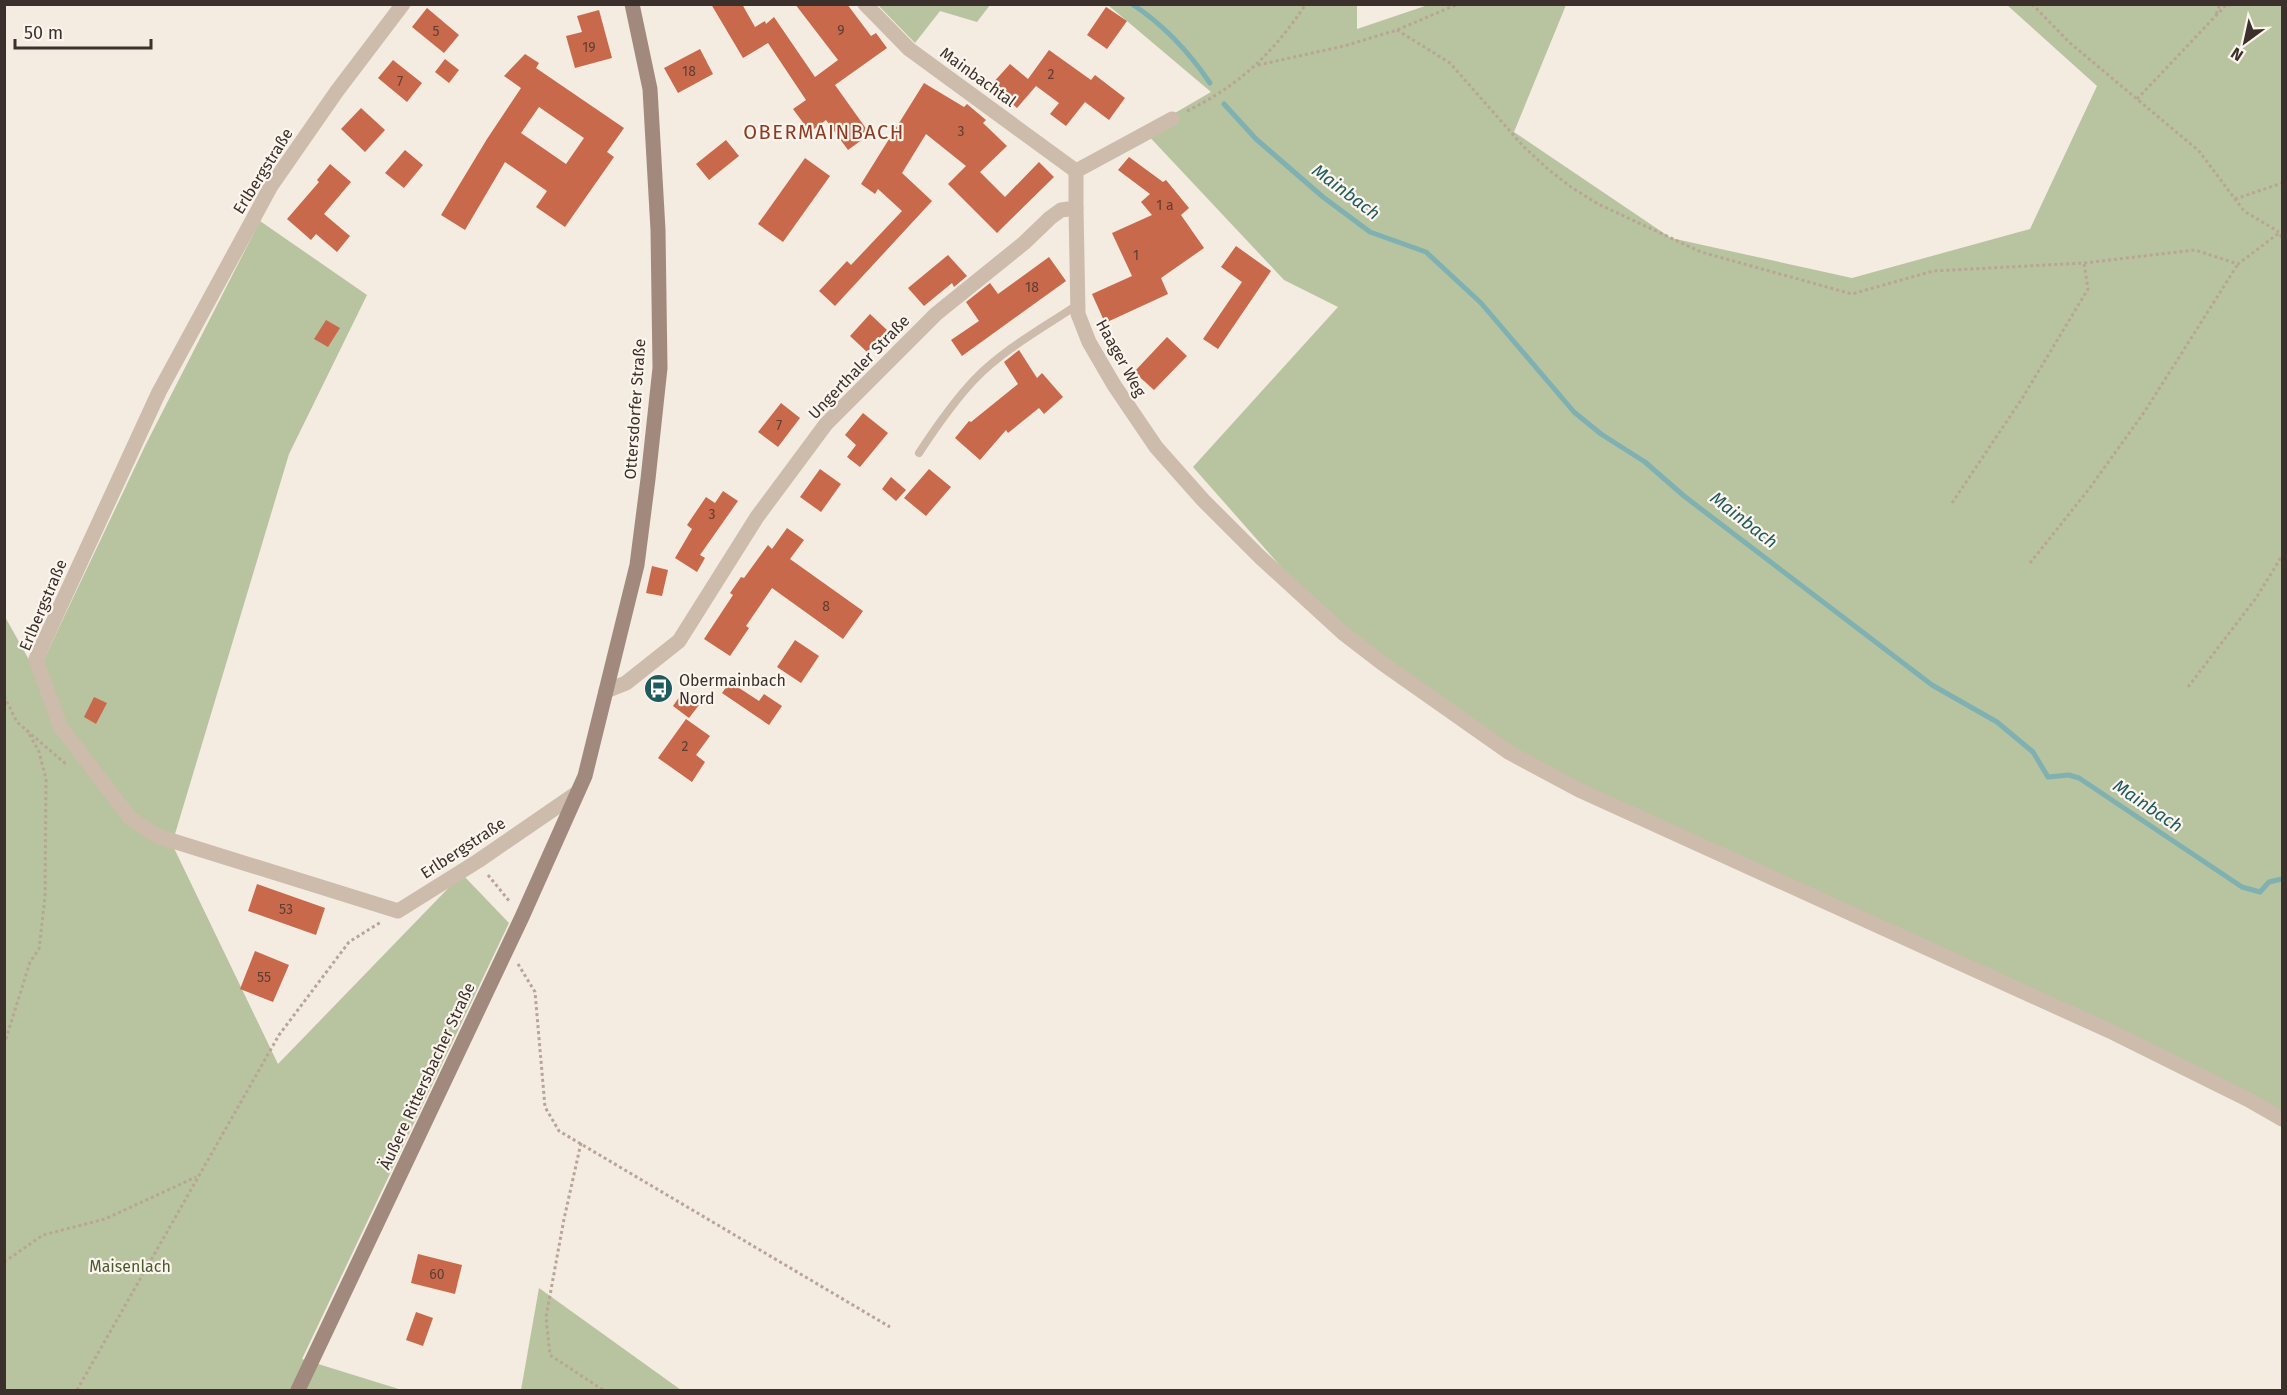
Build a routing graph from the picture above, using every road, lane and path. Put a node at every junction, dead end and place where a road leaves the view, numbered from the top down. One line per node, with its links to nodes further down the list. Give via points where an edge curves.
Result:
1 (403, 4): 32 (street, Erlbergstraße, via 271,186 159,392 36,659 60,726 130,818 157,836)
2 (632, 4): 27 (main road, Ottersdorfer Straße, via 650,89 660,368 637,565)
3 (865, 4): 14 (street, Mainbachtal, via 909,49)
4 (1306, 4): 11 (path)
5 (1458, 4): 10 (path)
6 (2032, 4): 12 (path, via 2070,43)
7 (2220, 4): 9 (path)
8 (2248, 4): 9 (path, via 2226,5)
9 (2213, 19): 12 (path)
10 (1397, 30): 11 (path); 19 (path, via 1450,63 1524,147 1571,187 1598,204 1701,252 1852,294 1933,271)
11 (1258, 65): 13 (path, via 1226,89)
12 (2137, 99): 16 (path, via 2199,151)
13 (1172, 119): 14 (street)
14 (1076, 171): 17 (street)
15 (2283, 183): 16 (path)
16 (2235, 199): 18 (path, via 2244,210)
17 (1076, 208): 21 (street, Haager Weg); 27 (street, Ungerthaler Straße, via 1061,210 936,314 826,424 757,517 679,641 626,683)
18 (2281, 235): 20 (path)
19 (2084, 263): 20 (path, via 2195,250); 23 (path, via 2088,289 2023,397)
20 (2238, 264): 25 (path, via 2145,411)
21 (1078, 304): 22 (lane, via 1005,353 976,378); 36 (street, Haager Weg, via 1089,342 1133,416 1203,500 1343,633 1510,753 1579,790 2114,1033)
22 (919, 453)
23 (1952, 503)
24 (2283, 556): 26 (path)
25 (2030, 563)
26 (2188, 687)
27 (606, 691): 29 (main road, Ottersdorfer Straße)
28 (27, 730): 35 (path, via 39,752 46,779 45,897 39,949 30,962)
29 (585, 776): 30 (main road, Äußere Rittersbacher Straße)
30 (577, 794): 31 (street, Erlbergstraße); 33 (main road, Äußere Rittersbacher Straße)
31 (478, 861): 32 (street, Erlbergstraße); 33 (path)
32 (398, 911): 38 (path, via 349,942 279,1035)
33 (522, 917): 42 (main road, Äußere Rittersbacher Straße)
34 (516, 961): 37 (path, via 535,992 545,1107 559,1131)
35 (4, 1045)
36 (2283, 1119)
37 (581, 1143): 40 (path); 43 (path, via 546,1317 550,1355)
38 (198, 1176): 39 (path, via 105,1218 43,1235); 41 (path)
39 (4, 1262)
40 (890, 1327)
41 (77, 1390)
42 (298, 1390)
43 (603, 1390)

